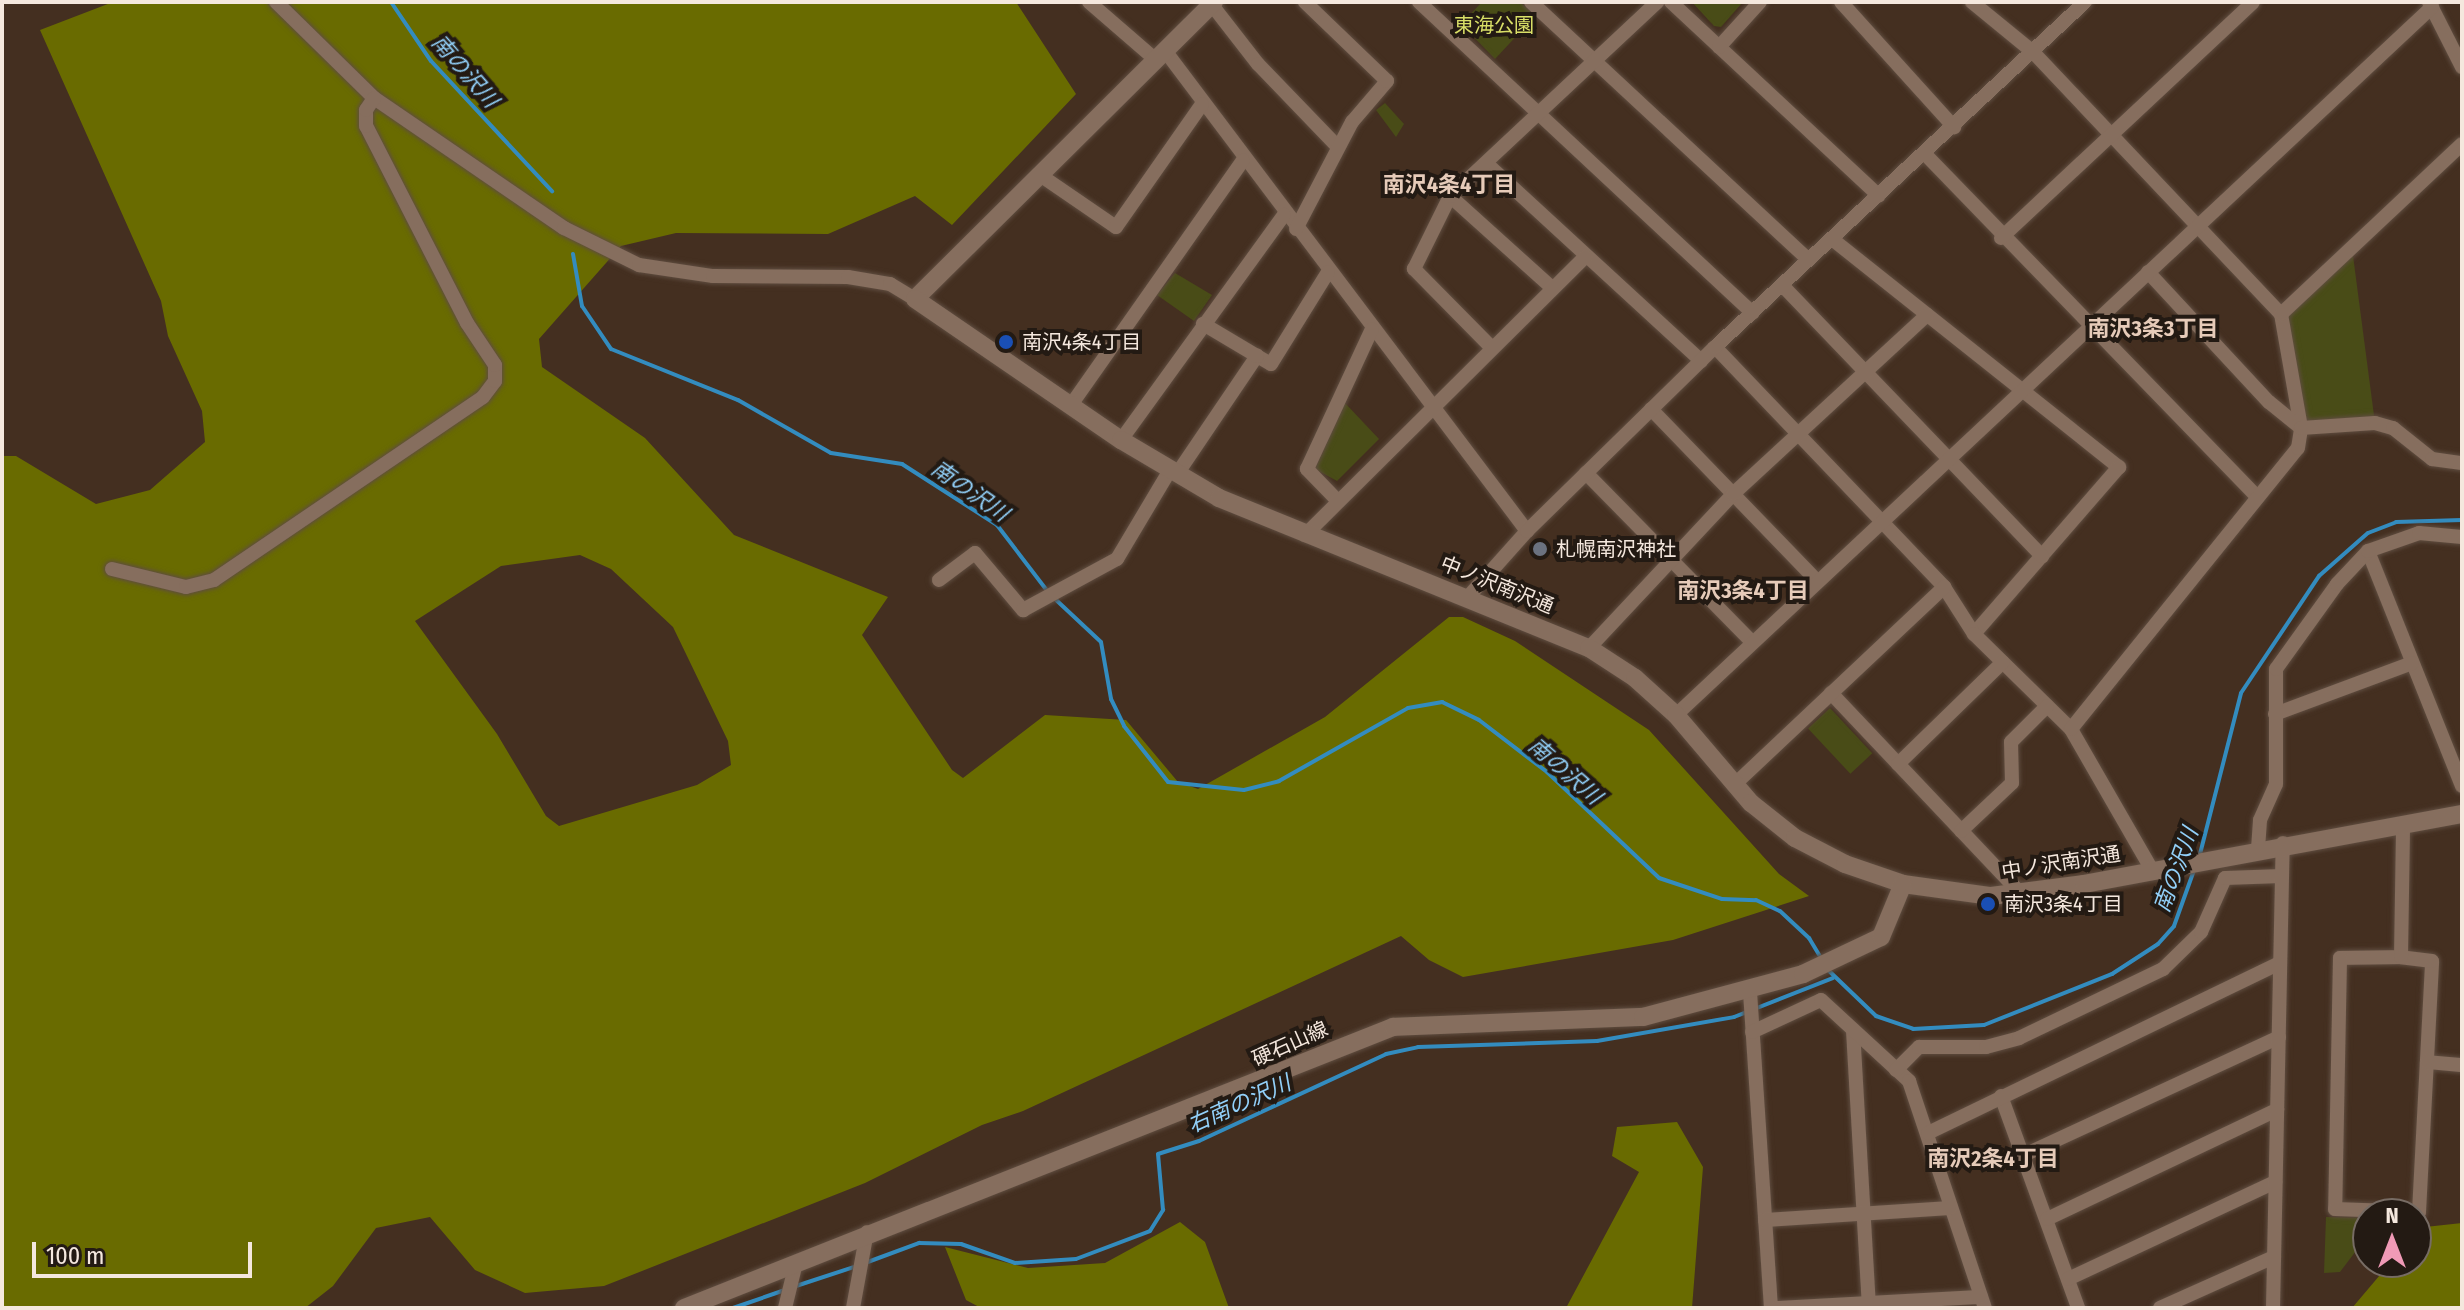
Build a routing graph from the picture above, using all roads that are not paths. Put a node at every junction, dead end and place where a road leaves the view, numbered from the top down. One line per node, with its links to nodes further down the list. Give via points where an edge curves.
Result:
1 (276, 2): 20 (street)
2 (1089, 2): 17 (street)
3 (1305, 2): 26 (street, via 1387,81)
4 (1419, 2): 22 (street)
5 (1531, 2): 18 (street)
6 (1657, 2): 18 (street)
7 (1671, 2): 15 (street)
8 (1760, 2): 15 (street)
9 (1841, 2): 23 (street)
10 (1972, 2): 16 (street)
11 (2085, 2): 16 (street)
12 (2253, 2): 24 (street)
13 (1213, 3): 17 (street); 26 (street, via 1258,64)
14 (2431, 4): 19 (street); 34 (street)
15 (1719, 47): 32 (street)
16 (2033, 52): 23 (street); 24 (street)
17 (1161, 56): 21 (street); 30 (street)
18 (1595, 61): 22 (street); 39 (street)
19 (2461, 63)
20 (374, 98): 44 (street, via 564,228 639,265 713,276 848,277 890,284); 77 (street, via 366,110 366,126 467,323 495,365 495,381 483,397 214,580 186,587)
21 (1202, 104): 28 (street); 30 (street, via 1116,227)
22 (1540, 114): 29 (street); 45 (street)
23 (1954, 127): 27 (street)
24 (2113, 133): 34 (street); 36 (street)
25 (2462, 144): 46 (street)
26 (1337, 146): 35 (street)
27 (1925, 154): 32 (street); 36 (street)
28 (1243, 160): 33 (street); 57 (street)
29 (1487, 164): 31 (street); 38 (street)
30 (1040, 175): 44 (street)
31 (1450, 196): 43 (street); 51 (street, via 1414,269)
32 (1879, 196): 37 (street)
33 (1284, 215): 35 (street); 48 (street)
34 (2199, 224): 41 (street); 46 (street)
35 (1296, 229): 40 (street)
36 (2001, 238): 49 (street)
37 (1832, 239): 39 (street); 47 (street)
38 (1585, 257): 43 (street); 54 (street)
39 (1809, 260): 42 (street)
40 (1328, 272): 50 (street); 53 (street, via 1271,364)
41 (2148, 272): 49 (street); 60 (street, via 2269,402)
42 (1782, 285): 45 (street); 55 (street)
43 (1552, 288): 51 (street)
44 (915, 299): 57 (street, 中ノ沢南沢通)
45 (1752, 313): 52 (street)
46 (2281, 314): 60 (street)
47 (1927, 315): 55 (street); 56 (street)
48 (1203, 324): 53 (street); 62 (street)
49 (2089, 327): 56 (street); 68 (street)
50 (1372, 329): 58 (street); 69 (street, via 1307,469)
51 (1491, 347): 58 (street)
52 (1715, 347): 54 (street); 61 (street)
53 (1257, 356): 65 (street)
54 (1701, 361): 59 (street)
55 (1864, 373): 61 (street); 63 (street)
56 (2020, 390): 63 (street); 75 (street, via 2119,467)
57 (1071, 405): 62 (street, 中ノ沢南沢通)
58 (1430, 406): 69 (street); 71 (street)
59 (1651, 409): 66 (street); 67 (street)
60 (2301, 428): 64 (street, via 2375,423 2393,428 2432,459); 68 (street, via 2298,448)
61 (1800, 433): 67 (street); 70 (street)
62 (1121, 440): 65 (street, 中ノ沢南沢通)
63 (1946, 461): 70 (street); 75 (street)
64 (2462, 463)
65 (1174, 472): 72 (street, 中ノ沢南沢通); 78 (street, via 1117,559 1023,610 975,553)
66 (1586, 473): 71 (street); 76 (street)
67 (1733, 494): 76 (street); 79 (street)
68 (2256, 496): 91 (street)
69 (1336, 499): 72 (street)
70 (1881, 521): 79 (street); 80 (street)
71 (1527, 531): 81 (street)
72 (1305, 535): 81 (street, 中ノ沢南沢通)
73 (2462, 537): 74 (street, via 2419,533)
74 (2368, 551): 86 (street); 89 (street, via 2337,584 2276,669)
75 (2042, 556): 82 (street)
76 (1670, 559): 83 (street); 84 (street)
77 (112, 569)
78 (939, 580)
79 (1817, 581): 83 (street)
80 (1944, 587): 82 (street); 87 (street)
81 (1468, 597): 84 (street, 中ノ沢南沢通)
82 (1974, 634): 85 (street)
83 (1752, 642): 90 (street)
84 (1589, 648): 90 (street, 中ノ沢南沢通, via 1635,678)
85 (2003, 662): 88 (street); 92 (street)
86 (2412, 663): 89 (street); 94 (street)
87 (1831, 693): 92 (street); 93 (street)
88 (2047, 706): 91 (street); 97 (street, via 2011,742 2012,783)
89 (2275, 714): 99 (street, via 2276,784)
90 (1676, 715): 93 (street, 中ノ沢南沢通)
91 (2071, 729): 100 (street)
92 (1898, 764): 97 (street)
93 (1734, 785): 102 (street, 中ノ沢南沢通, via 1795,838 1845,864)
94 (2462, 786)
95 (2462, 814): 96 (street, 中ノ沢南沢通)
96 (2403, 825): 98 (street, 中ノ沢南沢通); 104 (street)
97 (1961, 831): 103 (street)
98 (2283, 843): 99 (street, 中ノ沢南沢通); 101 (street)
99 (2250, 850): 100 (street, 中ノ沢南沢通)
100 (2152, 870): 103 (street, 中ノ沢南沢通)
101 (2282, 876): 105 (street); 112 (street, via 2225,878 2201,932 2163,969 2019,1038 1986,1047 1919,1047)
102 (1903, 884): 103 (street, 中ノ沢南沢通, via 1991,896); 106 (street, 硬石山線, via 1881,937 1842,959)
103 (2019, 892)
104 (2401, 957): 110 (street, via 2432,961); 110 (street, via 2340,958 2335,1209 2419,1212)
105 (2280, 963): 109 (street); 113 (street)
106 (1750, 992): 108 (street); 122 (street, 硬石山線, via 1643,1017 1393,1027)
107 (1853, 1030): 108 (street, via 1821,1000); 112 (street); 119 (street)
108 (1752, 1032): 121 (street)
109 (2279, 1037): 114 (street); 116 (street)
110 (2427, 1062): 111 (street)
111 (2462, 1065)
112 (1896, 1070): 115 (street, via 1909,1081)
113 (2001, 1096): 115 (street); 116 (street)
114 (2277, 1110): 117 (street); 120 (street)
115 (1928, 1133): 118 (street)
116 (2024, 1155): 120 (street)
117 (2275, 1182): 123 (street); 125 (street)
118 (1951, 1208): 119 (street); 126 (street)
119 (1862, 1214): 121 (street); 128 (street)
120 (2047, 1219): 125 (street)
121 (1765, 1220): 132 (street)
122 (865, 1241): 124 (street, 硬石山線); 131 (street)
123 (2274, 1257): 134 (street); 135 (street)
124 (796, 1263): 129 (street, 硬石山線); 130 (street)
125 (2068, 1279): 133 (street)
126 (1983, 1303): 127 (street)
127 (1939, 1304): 128 (street)
128 (1869, 1306): 132 (street)
129 (684, 1308)
130 (785, 1308)
131 (853, 1308)
132 (1773, 1308)
133 (2078, 1308)
134 (2160, 1308)
135 (2273, 1308)

